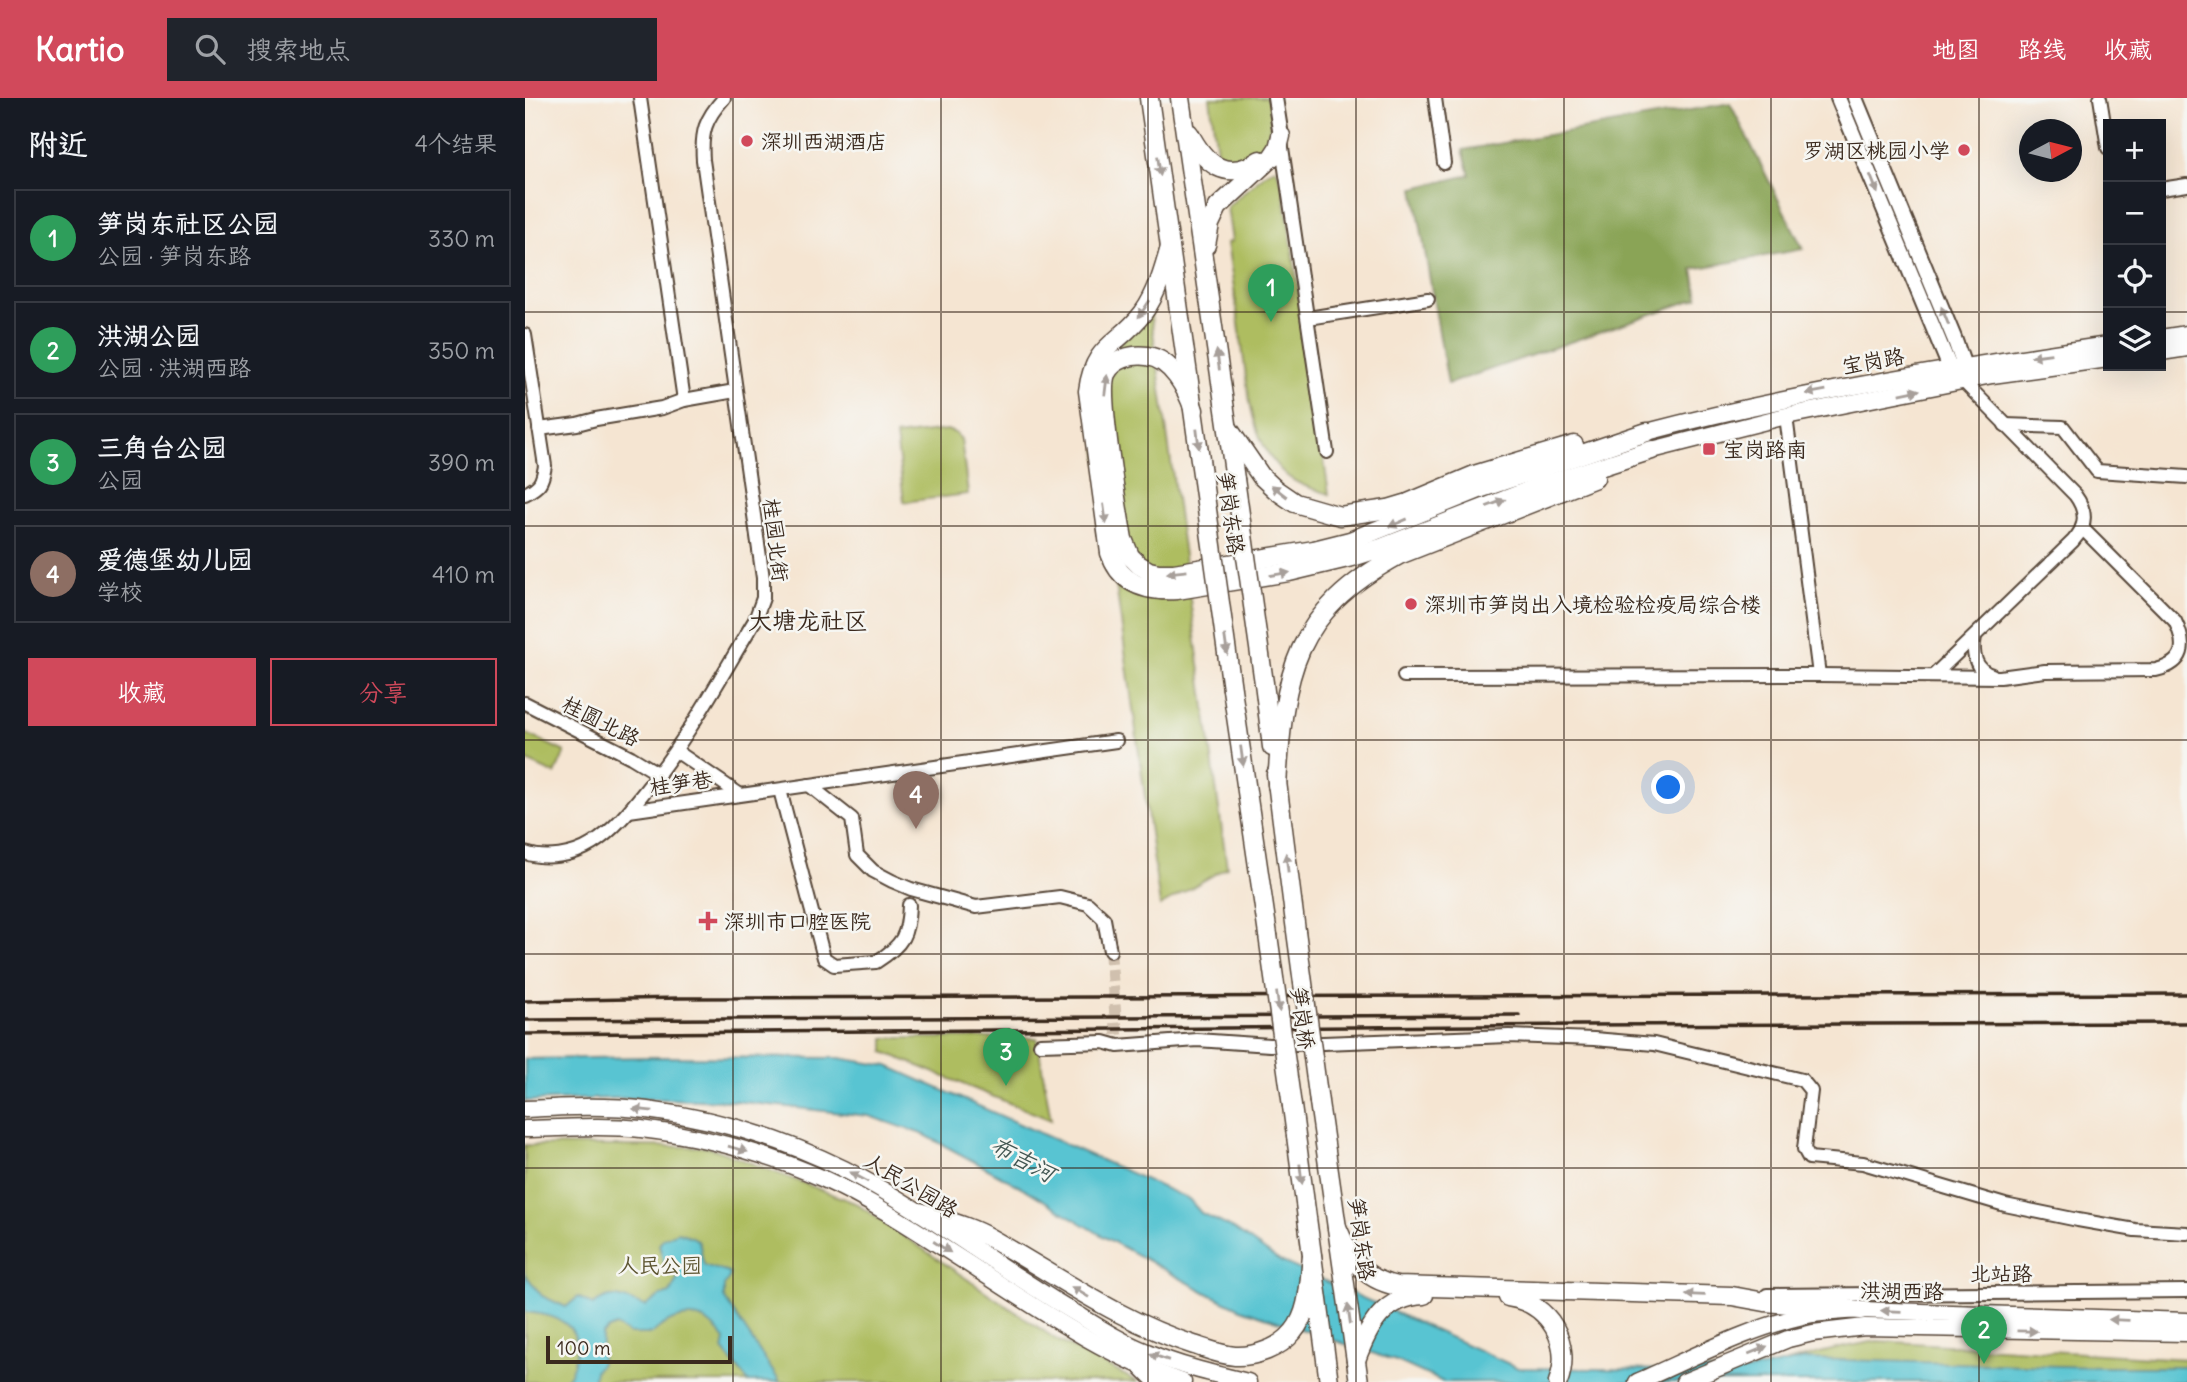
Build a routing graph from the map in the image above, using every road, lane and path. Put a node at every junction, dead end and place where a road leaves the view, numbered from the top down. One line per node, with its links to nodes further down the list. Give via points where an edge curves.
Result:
1 (640, 98): 29 (street)
2 (724, 98): 28 (street, 桂园北街, via 704,125 702,142)
3 (1149, 98): 16 (main road, 笋岗东路, one-way to 16)
4 (1180, 98): 11 (main road, 笋岗东路)
5 (1275, 98): 12 (street)
6 (1435, 98): 13 (street)
7 (1838, 98): 27 (street, one-way to 27)
8 (1855, 98): 27 (street, one-way to 8, via 1954,338)
9 (2101, 98): 10 (street)
10 (2104, 119)
11 (1184, 123): 12 (main road, via 1206,159 1229,171 1254,164); 17 (main road, 笋岗东路)
12 (1281, 136): 17 (main road, via 1272,157 1218,207); 19 (street)
13 (1444, 163)
14 (2187, 185): 15 (street)
15 (2166, 188)
16 (1170, 247): 30 (main road, 笋岗东路); 36 (main road, one-way to 36, via 1150,302 1135,323 1099,356 1088,391 1110,553 1121,573 1141,587 1177,590 1327,564)
17 (1203, 264): 33 (main road, 笋岗东路, one-way to 17)
18 (1428, 299): 19 (street)
19 (1308, 318): 37 (street)
20 (2187, 334): 22 (main road)
21 (525, 335): 34 (street)
22 (2166, 337)
23 (2103, 346): 27 (main road, 宝岗路, one-way to 27)
24 (2187, 348): 25 (main road)
25 (2166, 351)
26 (2103, 359): 27 (main road, 宝岗路)
27 (1959, 372): 31 (main road, 宝岗路, one-way to 27); 32 (street); 35 (main road, 宝岗路, one-way to 35, via 1797,396)
28 (735, 391): 29 (street); 48 (street, 桂园北街, via 763,598 755,620)
29 (684, 400): 34 (street, via 662,408)
30 (1194, 410): 35 (main road, one-way to 30, via 1482,488 1350,541 1174,573 1149,571 1130,556 1122,539 1105,404 1106,375 1122,359 1152,356 1173,373); 58 (main road, 笋岗东路, one-way to 58, bridge)
31 (1786, 416): 36 (main road, 宝岗路); 42 (street)
32 (2005, 425): 38 (street, via 2063,426 2097,471); 40 (street, via 2075,495 2084,513)
33 (1228, 428): 35 (main road, one-way to 33, via 1538,455 1408,503 1340,516 1295,503 1276,490); 51 (main road, 笋岗东路, bridge)
34 (539, 429): 39 (street, via 543,481)
35 (1647, 432)
36 (1652, 450): 51 (main road, via 1584,484 1399,555 1342,593 1308,635 1290,677)
37 (1327, 452)
38 (2187, 477)
39 (525, 494)
40 (2083, 529): 41 (street); 45 (street, via 2175,621 2181,631 2182,653 2168,667 2156,670 2045,671)
41 (1975, 636): 44 (street); 45 (street, via 1976,662 1986,673)
42 (1819, 674): 43 (street); 44 (street)
43 (1404, 676)
44 (1933, 676): 45 (street)
45 (2000, 677)
46 (525, 703): 49 (street, 桂圆北路)
47 (1116, 741): 50 (street, 桂笋巷)
48 (676, 751): 49 (street, 桂园北街); 53 (street)
49 (659, 774): 54 (street, 桂园北街)
50 (809, 785): 52 (street, 桂笋巷); 59 (street, via 852,819 857,855 873,871 911,889 976,907 1060,897 1088,904 1104,919)
51 (1277, 785): 57 (main road, 笋岗东路, one-way to 51)
52 (780, 790): 53 (street, 桂笋巷); 56 (street, via 824,958 834,965 880,960 908,927)
53 (739, 794): 54 (street, 桂笋巷)
54 (629, 811): 55 (street, 桂园北街, via 582,849 557,856)
55 (525, 853)
56 (909, 905)
57 (1296, 931): 61 (main road, 笋岗桥, bridge)
58 (1268, 935): 67 (main road, 笋岗桥, one-way to 67, bridge)
59 (1109, 951)
60 (1040, 1044): 66 (street, via 1104,1042 1118,1046 1197,1040 1270,1045 1509,1036 1654,1044 1802,1080 1811,1091 1804,1149 1809,1158 1863,1163 2005,1205 2078,1220)
61 (1319, 1102): 65 (main road, 笋岗东路)
62 (525, 1109): 64 (main road, 人民公园路, one-way to 62, via 844,1169 722,1124 646,1110)
63 (525, 1129): 75 (main road, 人民公园路, one-way to 75, via 664,1132 798,1168 897,1218 1035,1306)
64 (920, 1212): 67 (main road, one-way to 64, via 1306,1307 1292,1334 1263,1352 1237,1356 1172,1338 1105,1307 988,1237); 78 (main road, 人民公园路, one-way to 64, via 1183,1365 1104,1331)
65 (1337, 1227): 68 (main road, via 1356,1262 1375,1280); 74 (main road, 笋岗东路, one-way to 65)
66 (2187, 1233)
67 (1312, 1256): 79 (main road)
68 (1471, 1292): 70 (main road, one-way to 68); 74 (main road, via 1397,1301 1373,1323); 81 (main road, via 1507,1297 1543,1311 1559,1334 1563,1358)
69 (2187, 1292): 70 (street, 北站路)
70 (1732, 1296): 71 (main road)
71 (1861, 1310): 72 (main road, 洪湖西路, one-way to 71); 82 (main road, 洪湖西路, via 1812,1314 1765,1327)
72 (2187, 1321)
73 (2187, 1334): 83 (main road, 洪湖西路, one-way to 73, via 1788,1339 1865,1327)
74 (1356, 1360): 80 (main road, 笋岗东路)
75 (1140, 1364): 76 (main road); 77 (main road, 人民公园路)
76 (1158, 1382)
77 (1183, 1382)
78 (1248, 1382)
79 (1329, 1382)
80 (1359, 1382)
81 (1558, 1382)
82 (1637, 1382)
83 (1684, 1382)

